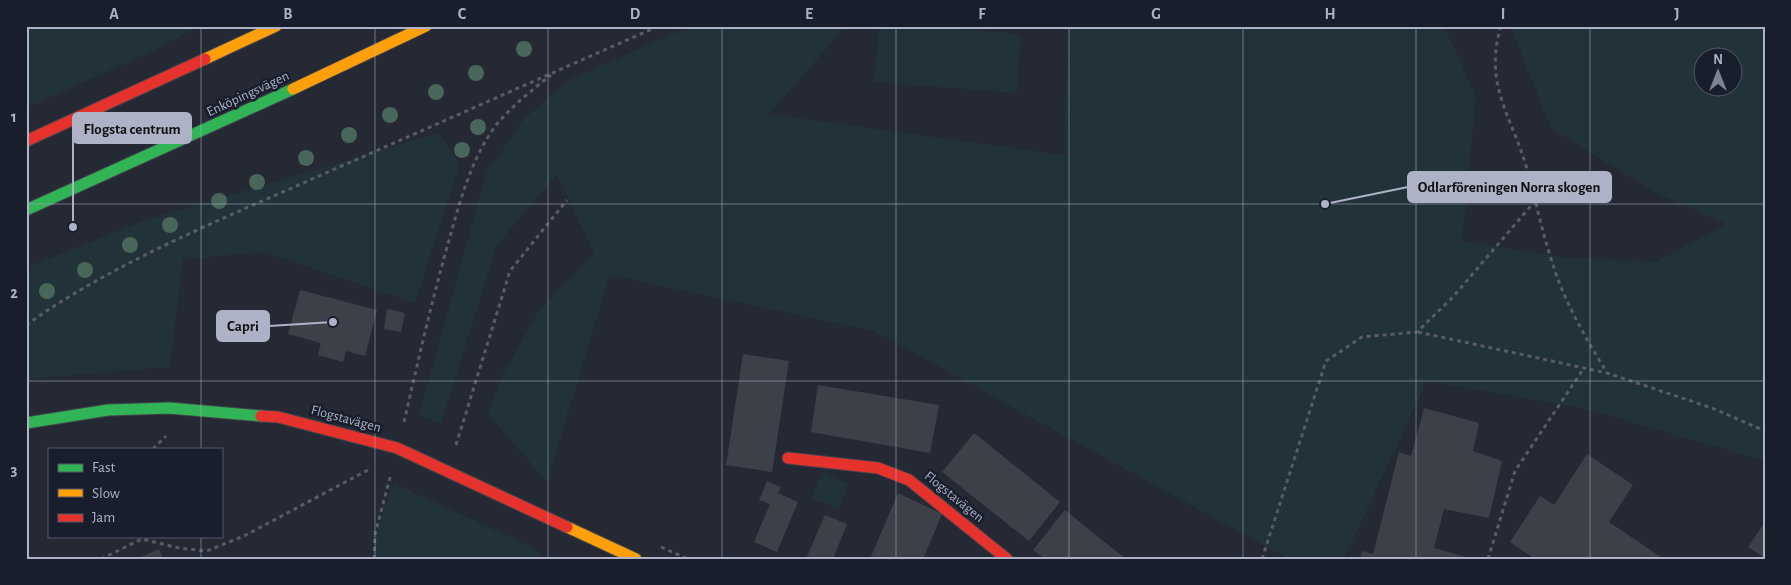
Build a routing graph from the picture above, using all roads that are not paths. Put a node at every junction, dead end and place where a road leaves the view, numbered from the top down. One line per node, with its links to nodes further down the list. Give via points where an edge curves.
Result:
1 (276, 26): 3 (street)
2 (426, 26): 4 (street, Enköpingsvägen)
3 (26, 140)
4 (26, 210)
5 (26, 423): 7 (street, Flogstavägen, via 108,410 169,408 278,417 397,448)
6 (788, 458): 8 (street, Flogstavägen, via 878,468 910,480)
7 (636, 559)
8 (1007, 559)

